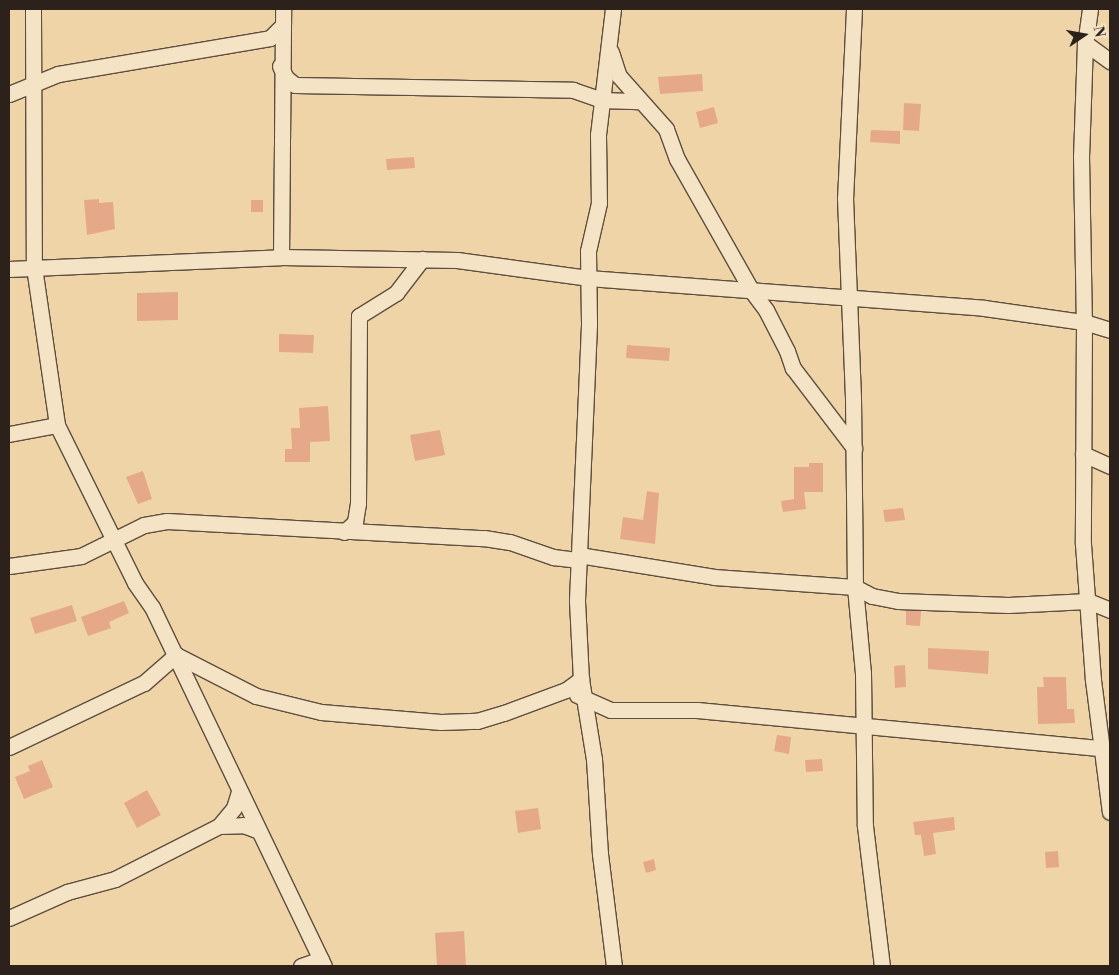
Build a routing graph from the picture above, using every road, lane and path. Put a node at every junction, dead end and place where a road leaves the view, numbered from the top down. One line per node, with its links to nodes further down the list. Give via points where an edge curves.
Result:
1 (33, 9): 12 (street)
2 (283, 9): 6 (street, via 282,26)
3 (613, 9): 8 (street)
4 (854, 9): 23 (street, via 845,198)
5 (1090, 9): 7 (street)
6 (275, 42): 10 (street); 12 (street, via 68,72)
7 (1085, 43): 9 (street); 11 (street)
8 (609, 46): 14 (street); 15 (street, via 616,72)
9 (1109, 61): 11 (street)
10 (280, 66): 14 (street, via 286,78 295,85 573,90); 17 (street)
11 (1083, 76): 24 (street)
12 (35, 83): 13 (street); 16 (street)
13 (11, 94): 16 (street)
14 (602, 100): 15 (street); 21 (street, via 598,136 599,202 588,251)
15 (639, 100): 22 (street, via 650,108 666,129 677,159)
16 (35, 106): 19 (street)
17 (281, 257): 18 (street); 19 (street)
18 (422, 259): 21 (street, via 456,260); 31 (street, via 396,293 359,316 358,504 355,522)
19 (34, 267): 20 (street); 26 (street)
20 (9, 269)
21 (588, 278): 22 (street); 32 (street, via 589,325)
22 (751, 290): 23 (street); 28 (street, via 788,351 793,368)
23 (848, 299): 24 (street, via 984,308); 28 (street)
24 (1084, 322): 25 (street); 29 (street)
25 (1110, 330)
26 (57, 425): 27 (street); 33 (street)
27 (9, 434)
28 (854, 448): 37 (street)
29 (1083, 454): 30 (street); 38 (street, via 1083,544)
30 (1110, 466)
31 (344, 532): 33 (street, via 167,521 144,525); 34 (street, via 484,538 510,542)
32 (578, 536): 34 (street); 35 (street)
33 (115, 541): 36 (street, via 81,556); 40 (street)
34 (553, 557): 35 (street)
35 (577, 560): 37 (street, via 585,556 714,577); 41 (street)
36 (9, 566)
37 (855, 587): 38 (street, via 872,596 898,601 1008,605); 46 (street)
38 (1088, 601): 39 (street); 48 (street)
39 (1110, 610)
40 (176, 655): 42 (street, via 256,696 321,712 441,722 477,721); 47 (street, via 144,682); 49 (street)
41 (582, 679): 42 (street); 43 (street)
42 (566, 690): 43 (street)
43 (584, 698): 44 (street); 45 (street)
44 (611, 710): 45 (street); 46 (street, via 697,710)
45 (589, 722): 54 (street)
46 (865, 725): 48 (street); 58 (street, via 865,826)
47 (9, 747)
48 (1105, 749): 50 (street)
49 (239, 792): 51 (street, via 234,808); 52 (street)
50 (1110, 812)
51 (219, 826): 52 (street, via 243,825); 53 (street, via 115,879 67,892)
52 (258, 830): 55 (street)
53 (9, 918)
54 (613, 959): 57 (street)
55 (323, 962): 56 (street)
56 (301, 966)
57 (600, 966)
58 (882, 966)

